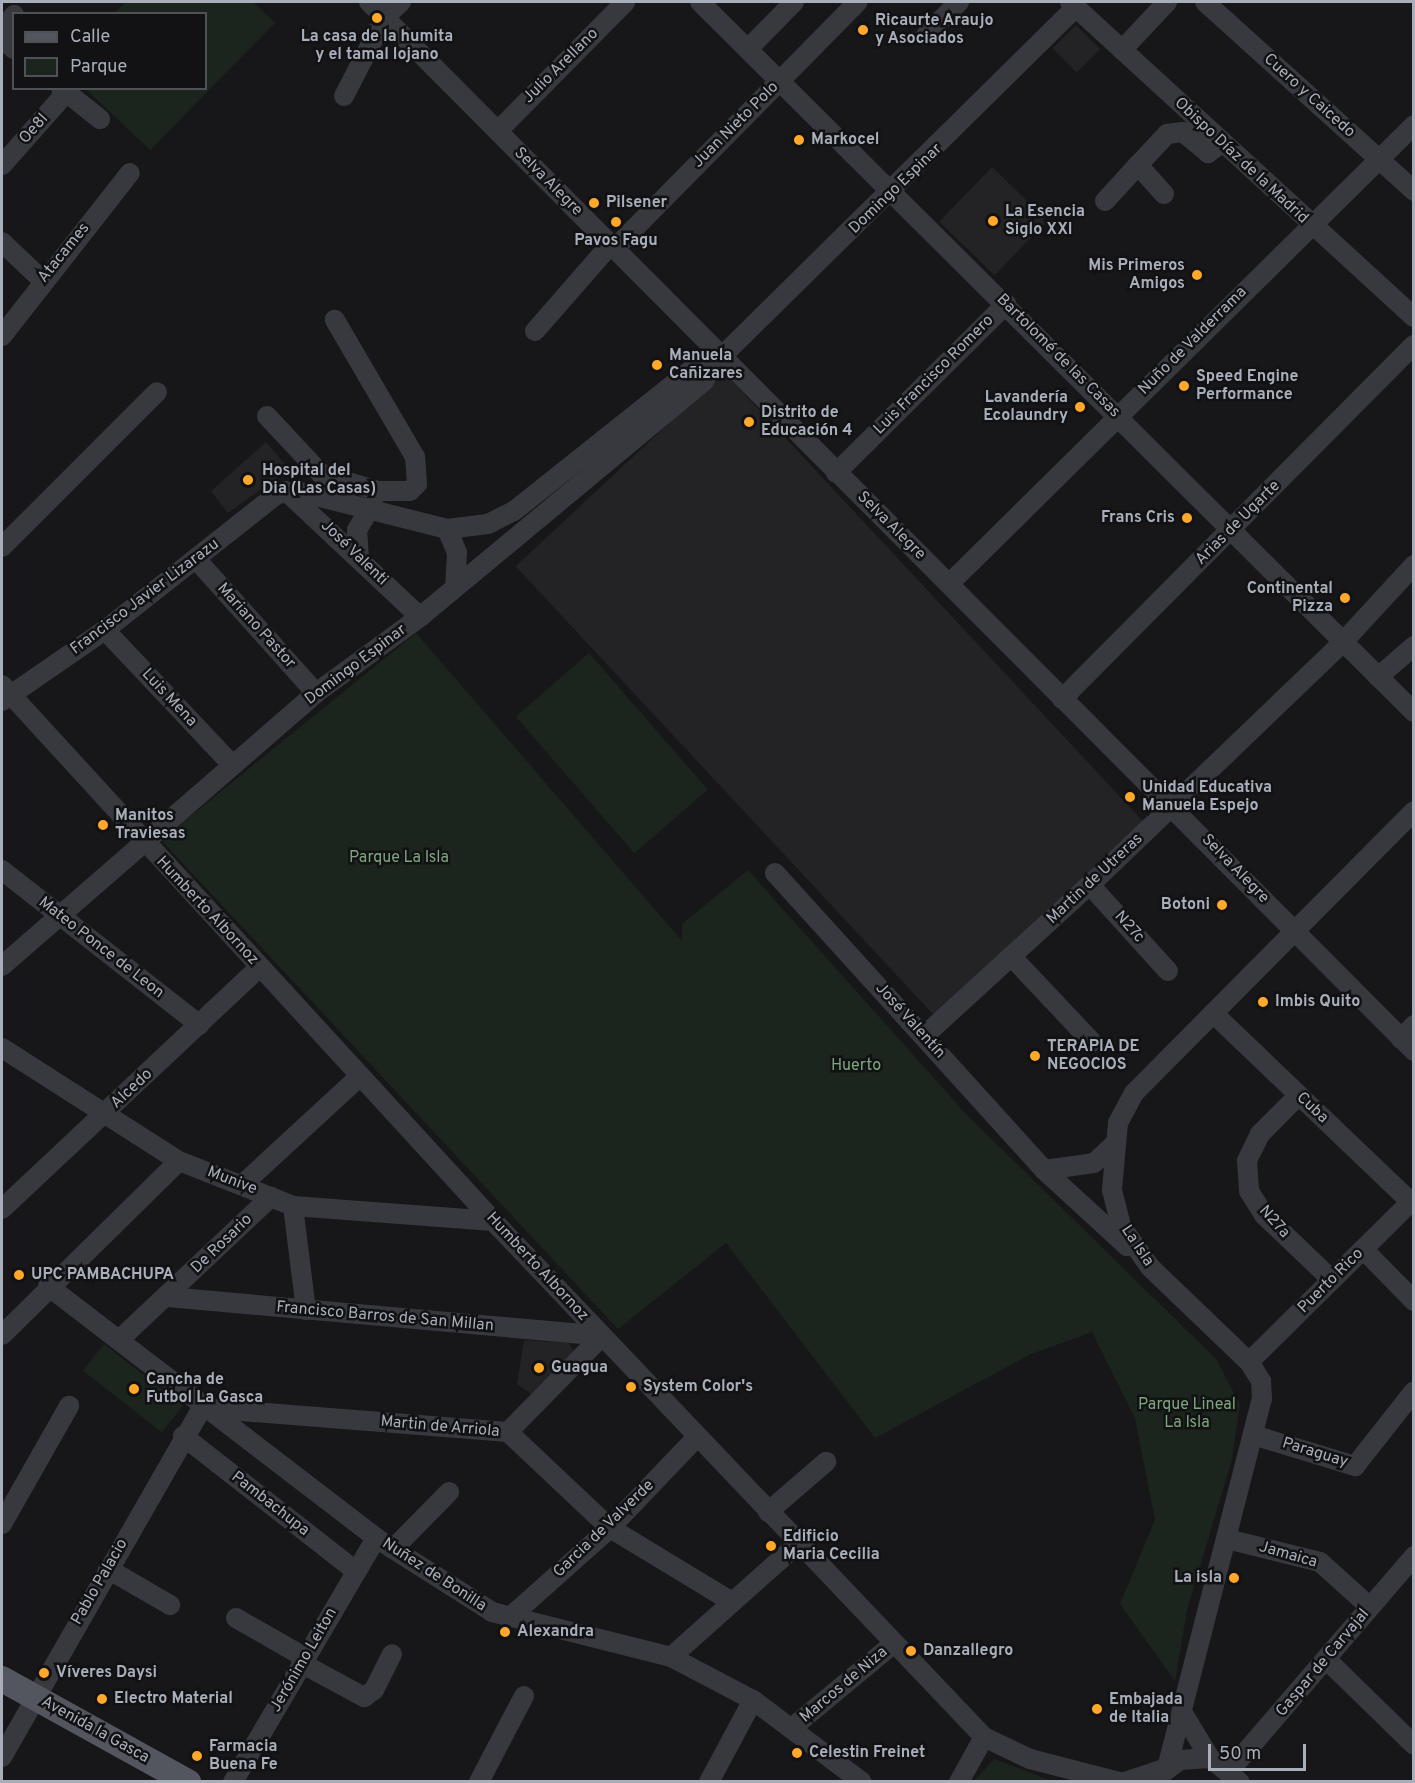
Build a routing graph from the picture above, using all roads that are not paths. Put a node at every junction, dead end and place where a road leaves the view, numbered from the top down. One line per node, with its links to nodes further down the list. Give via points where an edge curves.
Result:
1 (369, 2): 12 (street, Selva Alegre)
2 (401, 2): 12 (street)
3 (625, 2): 22 (street, Julio Arellano)
4 (700, 2): 15 (street, Bartolomé de las Casas)
5 (794, 2): 15 (street)
6 (858, 2): 17 (street, Juan Nieto Polo)
7 (959, 2): 14 (street)
8 (1167, 2): 16 (street)
9 (1205, 2): 24 (street, Cuero y Caicedo)
10 (1073, 4): 16 (street, Obispo Díaz de la Madrid); 29 (street, Domingo Espinar)
11 (12, 17): 13 (street)
12 (385, 17): 19 (street); 22 (street, Selva Alegre)
13 (2, 32)
14 (926, 35)
15 (748, 49): 17 (street, Bartolomé de las Casas)
16 (1122, 50): 23 (street, Obispo Díaz de la Madrid)
17 (780, 81): 29 (street, Bartolomé de las Casas); 34 (street, Juan Nieto Polo)
18 (63, 91): 20 (street); 25 (street, Oe8l)
19 (344, 96)
20 (100, 119)
21 (1413, 125): 24 (street, Nuño de Valderrama)
22 (498, 131): 34 (street, Selva Alegre)
23 (1222, 143): 26 (street, via 1208,153 1174,131); 32 (street, Obispo Díaz de la Madrid)
24 (1379, 159): 28 (street, Cuero y Caicedo); 32 (street, Nuño de Valderrama)
25 (2, 165)
26 (1138, 165): 30 (street); 31 (street)
27 (130, 173): 35 (street, Atacames)
28 (1413, 191)
29 (893, 192): 36 (street, Bartolomé de las Casas); 42 (street, Domingo Espinar)
30 (1164, 194)
31 (1105, 201)
32 (1309, 225): 37 (street, Obispo Díaz de la Madrid); 45 (street, Nuño de Valderrama)
33 (2, 242): 35 (street)
34 (612, 247): 39 (street, Juan Nieto Polo); 42 (street, Selva Alegre)
35 (42, 280): 40 (street, Atacames)
36 (1006, 304): 45 (street, Bartolomé de las Casas); 46 (street, Luis Francisco Romero)
37 (1413, 317)
38 (335, 320): 48 (street, via 415,457 419,476 410,491)
39 (535, 331)
40 (2, 336)
41 (1413, 345): 51 (street, Arias de Ugarte)
42 (715, 362): 46 (street, Selva Alegre); 50 (street, Domingo Espinar, via 694,367 514,511 488,524); 57 (street, Domingo Espinar, via 704,381)
43 (157, 392): 52 (street)
44 (267, 416): 48 (street, via 316,471)
45 (1117, 416): 51 (street, Bartolomé de las Casas); 56 (street, Nuño de Valderrama)
46 (836, 473): 56 (street, Selva Alegre)
47 (286, 491): 49 (street, Domingo Espinar); 53 (street, José Valenti); 54 (street, Francisco Javier Lizarazu)
48 (378, 491): 49 (street)
49 (370, 512): 50 (street, Domingo Espinar); 53 (street, via 355,536)
50 (447, 529): 57 (street, via 457,552)
51 (1231, 530): 60 (street, Bartolomé de las Casas); 65 (street, Arias de Ugarte)
52 (2, 547)
53 (358, 558): 58 (street, José Valenti)
54 (196, 559): 59 (street, Francisco Javier Lizarazu); 64 (street, Mariano Pastor)
55 (1413, 565): 60 (street, Martin de Utreras)
56 (949, 584): 65 (street, Selva Alegre)
57 (454, 586): 58 (street, Domingo Espinar)
58 (420, 617): 64 (street, Domingo Espinar)
59 (105, 630): 63 (street, Francisco Javier Lizarazu); 67 (street, Luis Mena)
60 (1343, 642): 62 (street, Bartolomé de las Casas); 68 (street, Martin de Utreras)
61 (1413, 646): 62 (street)
62 (1378, 677): 66 (street, Bartolomé de las Casas)
63 (4, 693): 70 (street, Humberto Albornoz)
64 (316, 693): 67 (street, Domingo Espinar)
65 (1062, 699): 68 (street, Selva Alegre)
66 (1413, 712)
67 (232, 765): 70 (street, Domingo Espinar)
68 (1173, 806): 73 (street, Martin de Utreras); 75 (street, Selva Alegre)
69 (1413, 811): 75 (street, La Isla)
70 (141, 841): 74 (street, Domingo Espinar); 78 (street, Humberto Albornoz)
71 (2, 870): 74 (street, Mateo Ponce de Leon)
72 (775, 873): 82 (street, José Valentín)
73 (1090, 885): 76 (street, Martin de Utreras); 79 (street, N27c)
74 (57, 914): 77 (street, Domingo Espinar); 81 (street, Mateo Ponce de Leon)
75 (1297, 933): 80 (street, La Isla); 83 (street, Selva Alegre)
76 (1011, 956): 82 (street, Martin de Utreras); 84 (street)
77 (2, 966)
78 (260, 967): 81 (street, Alcedo); 86 (street, Humberto Albornoz)
79 (1168, 970)
80 (1213, 1013): 87 (street, Cuba); 89 (street, La Isla, via 1134,1093)
81 (200, 1025): 88 (street, Alcedo)
82 (924, 1036): 91 (street, José Valentín)
83 (1409, 1038)
84 (1092, 1042)
85 (2, 1048): 88 (street, Munive)
86 (360, 1076): 92 (street); 97 (street, Humberto Albornoz)
87 (1298, 1096): 94 (street, Cuba); 100 (street, N27a, via 1260,1134 1247,1161 1249,1191 1264,1215)
88 (103, 1116): 90 (street, Munive); 96 (street, Alcedo)
89 (1112, 1146): 91 (street, via 1094,1163); 99 (street, La Isla, via 1112,1190 1121,1226)
90 (179, 1161): 92 (street, Munive); 101 (street)
91 (1044, 1170): 99 (street, José Valentín)
92 (242, 1185): 93 (street, Munive)
93 (271, 1197): 95 (street, Munive); 102 (street, De Rosario)
94 (1412, 1200): 98 (street, Puerto Rico)
95 (293, 1206): 97 (street, Munive); 104 (street)
96 (2, 1209)
97 (494, 1221): 106 (street, Humberto Albornoz)
98 (1363, 1249): 100 (street, Puerto Rico); 103 (street)
99 (1150, 1267): 108 (street, La Isla)
100 (1332, 1280): 108 (street, Puerto Rico)
101 (48, 1286): 105 (street); 107 (street, Nuñez de Bonilla)
102 (168, 1297): 104 (street, Francisco Barros de San Millan); 107 (street, De Rosario)
103 (1413, 1301)
104 (306, 1310): 106 (street, Francisco Barros de San Millan)
105 (2, 1335)
106 (602, 1336): 112 (street); 115 (street, Humberto Albornoz)
107 (119, 1340): 111 (street, Nuñez de Bonilla)
108 (1249, 1362): 114 (street, La Isla, via 1261,1381 1262,1399)
109 (1413, 1391): 114 (street, Paraguay, via 1355,1466)
110 (69, 1406): 119 (street)
111 (202, 1408): 112 (street, Martin de Arriola); 113 (street, Pablo Palacio); 121 (street, Nuñez de Bonilla)
112 (507, 1432): 120 (street, Martin de Arriola)
113 (183, 1436): 126 (street, Pablo Palacio); 127 (street, Pambachupa)
114 (1253, 1436): 122 (street, La Isla)
115 (697, 1437): 118 (street, Humberto Albornoz); 120 (street, Garcia de Valverde)
116 (826, 1462): 118 (street)
117 (449, 1492): 124 (street)
118 (768, 1512): 123 (street, Humberto Albornoz)
119 (2, 1524)
120 (610, 1528): 128 (street, Martin de Arriola); 132 (street, Garcia de Valverde)
121 (376, 1538): 124 (street, Nuñez de Bonilla); 127 (street, Jerónimo Leiton)
122 (1227, 1539): 130 (street, Jamaica, via 1320,1562); 143 (street, La Isla)
123 (798, 1544): 128 (street); 133 (street, Humberto Albornoz)
124 (393, 1549): 132 (street, Nuñez de Bonilla)
125 (1413, 1556): 130 (street, Gaspar de Carvajal)
126 (108, 1569): 129 (street); 142 (street, Pablo Palacio)
127 (356, 1571): 136 (street, Jerónimo Leiton)
128 (729, 1600): 135 (street)
129 (170, 1605)
130 (1370, 1607): 137 (street, Gaspar de Carvajal)
131 (236, 1618): 136 (street)
132 (509, 1618): 135 (street, Nuñez de Bonilla)
133 (894, 1643): 144 (street, Marcos de Niza); 145 (street, Humberto Albornoz)
134 (392, 1654): 136 (street, via 374,1690 364,1697)
135 (671, 1657): 141 (street, Nuñez de Bonilla)
136 (302, 1660): 154 (street, Jerónimo Leiton)
137 (1327, 1660): 146 (street); 151 (street, Gaspar de Carvajal)
138 (2, 1679): 142 (main road, Avenida la Gasca)
139 (2, 1694): 142 (main road, Avenida la Gasca)
140 (524, 1696): 155 (street)
141 (753, 1700): 144 (street, Nuñez de Bonilla); 156 (street)
142 (32, 1703): 147 (main road, Avenida la Gasca); 148 (street, Pablo Palacio)
143 (1182, 1712): 149 (street); 150 (street, La Isla)
144 (794, 1727): 157 (street, Nuñez de Bonilla)
145 (984, 1737): 158 (street); 159 (street, Humberto Albornoz, via 1029,1760)
146 (1413, 1745)
147 (128, 1756): 152 (main road, Avenida la Gasca); 153 (main road, Avenida la Gasca)
148 (2, 1757)
149 (1210, 1758): 150 (street, via 1180,1760); 151 (street, Gaspar de Carvajal)
150 (1162, 1775): 160 (street)
151 (1238, 1778)
152 (162, 1782)
153 (188, 1782)
154 (233, 1782)
155 (479, 1782)
156 (709, 1782)
157 (862, 1782)
158 (959, 1782)
159 (1119, 1782)
160 (1125, 1782)

